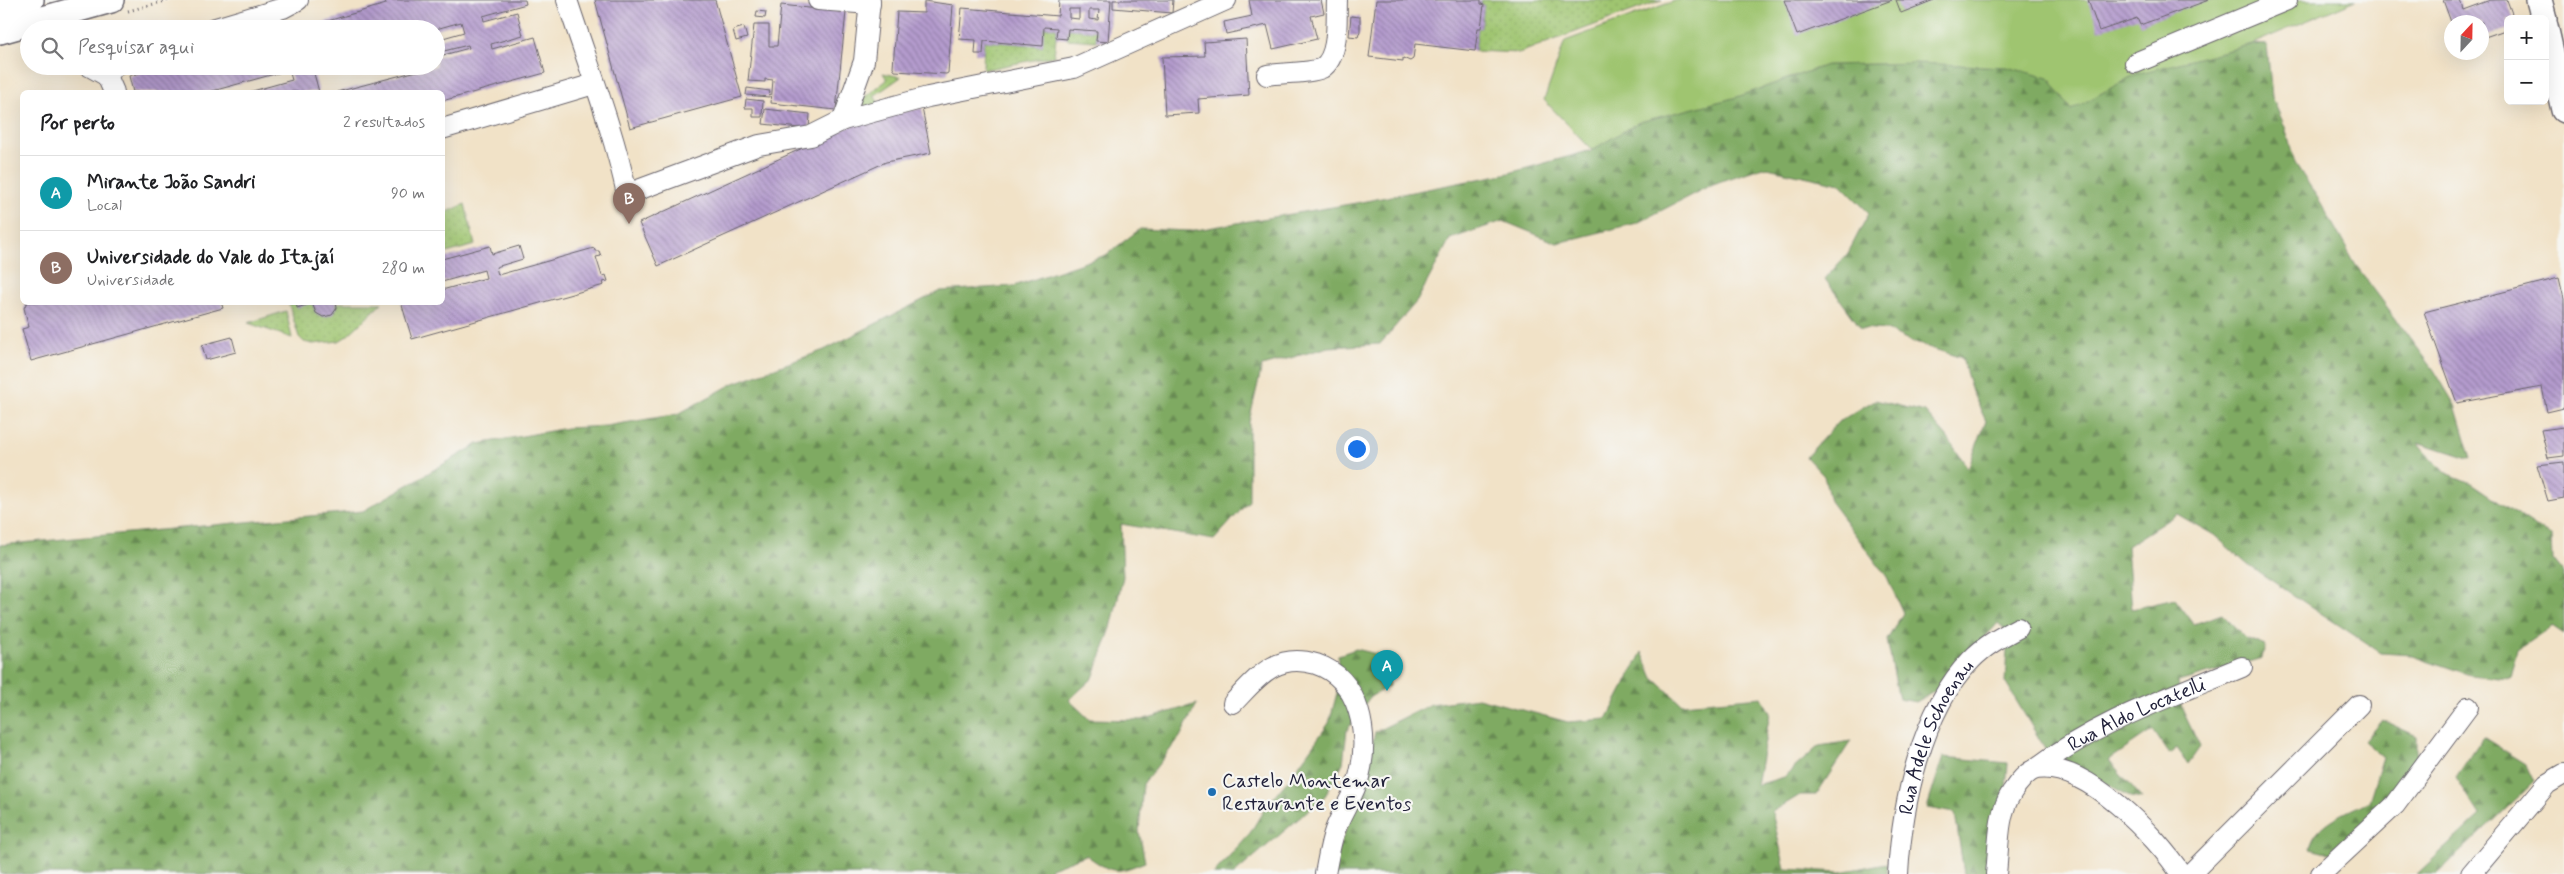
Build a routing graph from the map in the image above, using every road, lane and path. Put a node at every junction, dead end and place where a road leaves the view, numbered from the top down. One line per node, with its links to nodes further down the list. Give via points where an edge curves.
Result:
1 (111, 0): 12 (main road)
2 (298, 0): 13 (street)
3 (567, 0): 19 (street)
4 (818, 0): 9 (street)
5 (1226, 0): 21 (street, via 1074,68 928,97)
6 (1337, 0): 18 (street, via 1330,60 1321,68)
7 (2287, 0): 17 (street)
8 (2539, 0): 11 (main road)
9 (870, 2): 21 (street, via 862,73 854,85)
10 (0, 8): 12 (main road)
11 (2543, 15)
12 (31, 17)
13 (242, 20)
14 (20, 22): 15 (main road)
15 (0, 31)
16 (2549, 43): 20 (main road)
17 (2135, 64)
18 (1267, 75)
19 (594, 84): 21 (street, via 604,105 627,194 759,145 810,136); 22 (street)
20 (2564, 108)
21 (843, 120)
22 (445, 128)
23 (2018, 628): 31 (street, Rua Adele Schoenau, via 1990,643 1971,660 1952,683 1935,713 1904,817)
24 (2242, 667): 28 (street, Rua Aldo Locatelli, via 2096,728)
25 (1233, 703): 30 (street, via 1260,675 1281,662 1302,660 1323,667 1344,681 1355,698 1362,726 1361,764 1358,779 1335,830)
26 (2360, 705): 34 (street)
27 (2468, 707): 35 (street, via 2395,805)
28 (2035, 769): 32 (street, Rua Aldo Locatelli, via 2011,793 2003,813); 33 (street, via 2056,769 2097,789 2162,849)
29 (2564, 774): 36 (street, via 2547,784)
30 (1324, 874)
31 (1898, 874)
32 (1996, 874)
33 (2181, 874)
34 (2190, 874)
35 (2321, 874)
36 (2471, 874)

